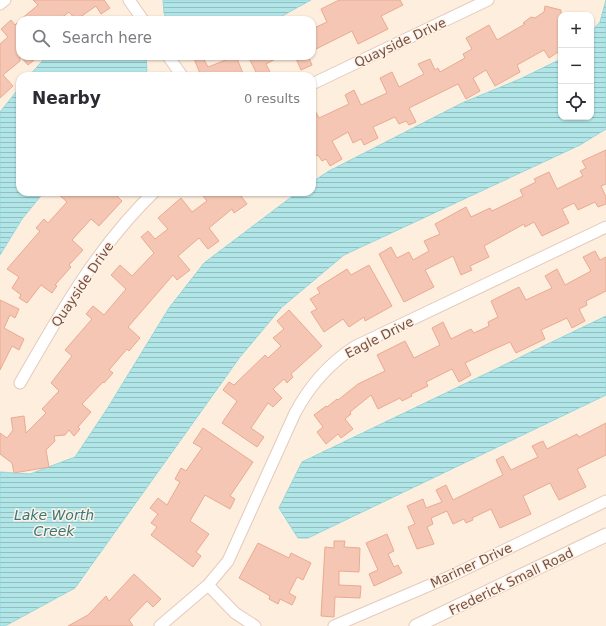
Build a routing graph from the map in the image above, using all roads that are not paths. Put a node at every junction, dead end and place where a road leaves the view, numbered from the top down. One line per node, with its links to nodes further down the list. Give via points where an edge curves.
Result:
1 (5, 0): 4 (street)
2 (129, 0): 5 (street)
3 (488, 0): 8 (street, Quayside Drive)
4 (0, 4)
5 (140, 16)
6 (171, 60): 7 (street)
7 (179, 72)
8 (316, 82)
9 (150, 196): 11 (street, Quayside Drive, via 122,225 86,272)
10 (606, 227): 14 (street, Eagle Drive, via 356,346 325,370 305,395 295,413 236,547)
11 (20, 383)
12 (606, 500): 17 (street, Mariner Drive, via 451,576)
13 (606, 535): 18 (street, Frederick Small Road)
14 (208, 585): 15 (street, Eagle Drive); 16 (street, via 235,613)
15 (160, 626)
16 (255, 626)
17 (334, 626)
18 (416, 626)

